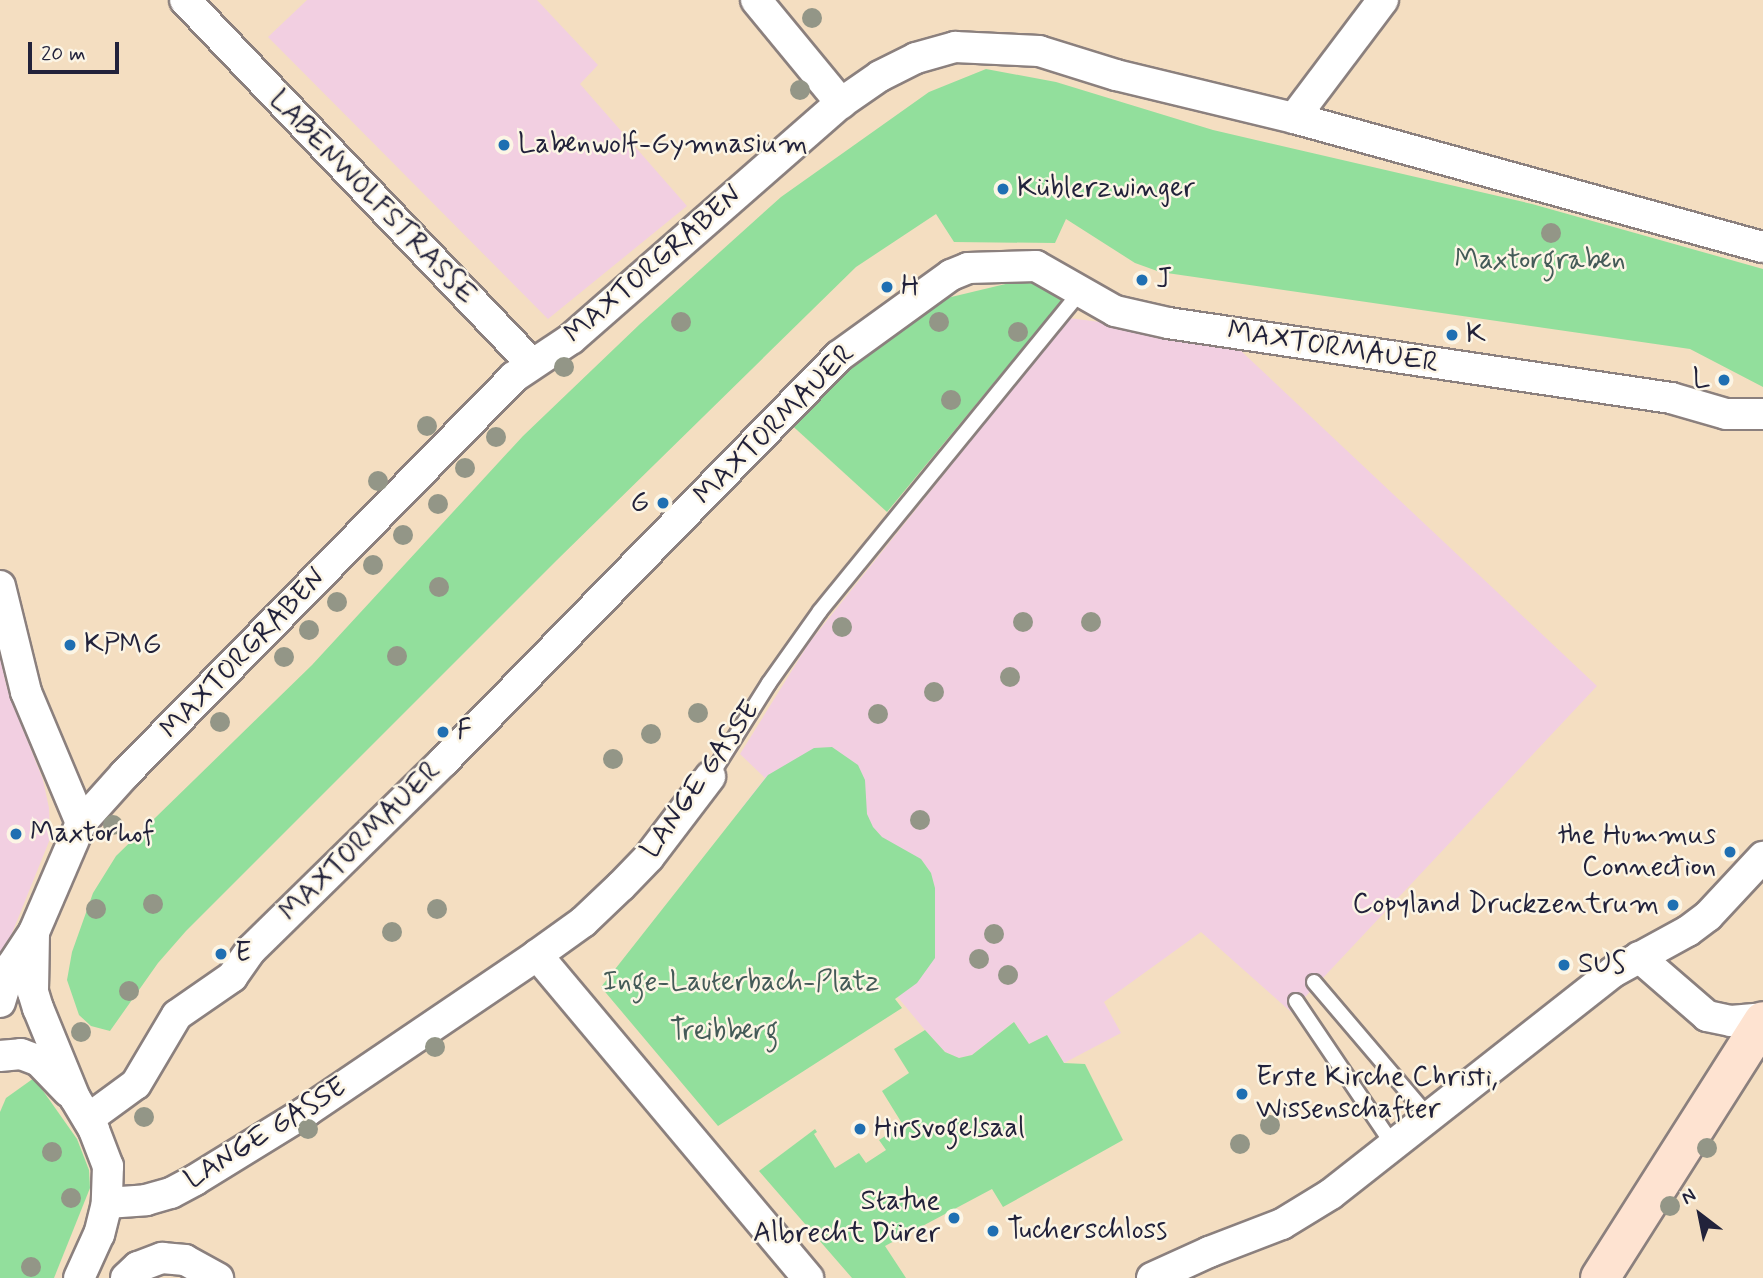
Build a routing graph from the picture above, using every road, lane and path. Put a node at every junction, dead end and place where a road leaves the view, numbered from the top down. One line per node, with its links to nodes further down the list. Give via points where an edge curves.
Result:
1 (185, 0): 8 (street, LABENWOLFSTRASSE)
2 (756, 0): 4 (street)
3 (1382, 0): 5 (street)
4 (841, 103): 5 (street, MAXTORGRABEN, via 916,58 955,47 999,47 1039,51 1116,75); 8 (street, MAXTORGRABEN, via 572,338)
5 (1294, 118): 6 (street, MAXTORGRABEN)
6 (1763, 247)
7 (1080, 292): 9 (street, MAXTORMAUER, via 1115,311 1168,323 1671,398 1726,414); 11 (lane, LANGE GASSE, via 820,611); 22 (street, MAXTORMAUER, via 1035,266 968,268 951,275 839,356 443,762 251,950 232,977 177,1015 136,1084)
8 (531, 363): 12 (street, MAXTORGRABEN)
9 (1763, 414)
10 (0, 586): 12 (street, via 26,692)
11 (710, 777): 15 (street, LANGE GASSE, via 621,886)
12 (81, 823): 14 (street, MAXTORGRABEN)
13 (1763, 857): 16 (street, via 1708,916)
14 (34, 932): 19 (street, MAXTORGRABEN, via 11,967); 22 (street, via 33,992)
15 (537, 956): 25 (street, LANGE GASSE, via 307,1111 195,1180 146,1200); 29 (street)
16 (1639, 957): 20 (street, via 1707,1016 1731,1021); 23 (street, via 1595,985)
17 (1314, 982): 23 (lane)
18 (1296, 1001): 24 (lane)
19 (0, 1002)
20 (1763, 1019): 31 (street)
21 (0, 1056): 22 (street, via 21,1054 39,1061)
22 (81, 1109): 25 (street, via 108,1166)
23 (1429, 1117): 24 (street)
24 (1393, 1145): 30 (street, via 1331,1194 1282,1224)
25 (107, 1203): 26 (street)
26 (79, 1278)
27 (126, 1278): 28 (street, via 138,1267 162,1258 185,1261)
28 (218, 1278)
29 (808, 1278)
30 (1152, 1278)
31 (1600, 1278)

